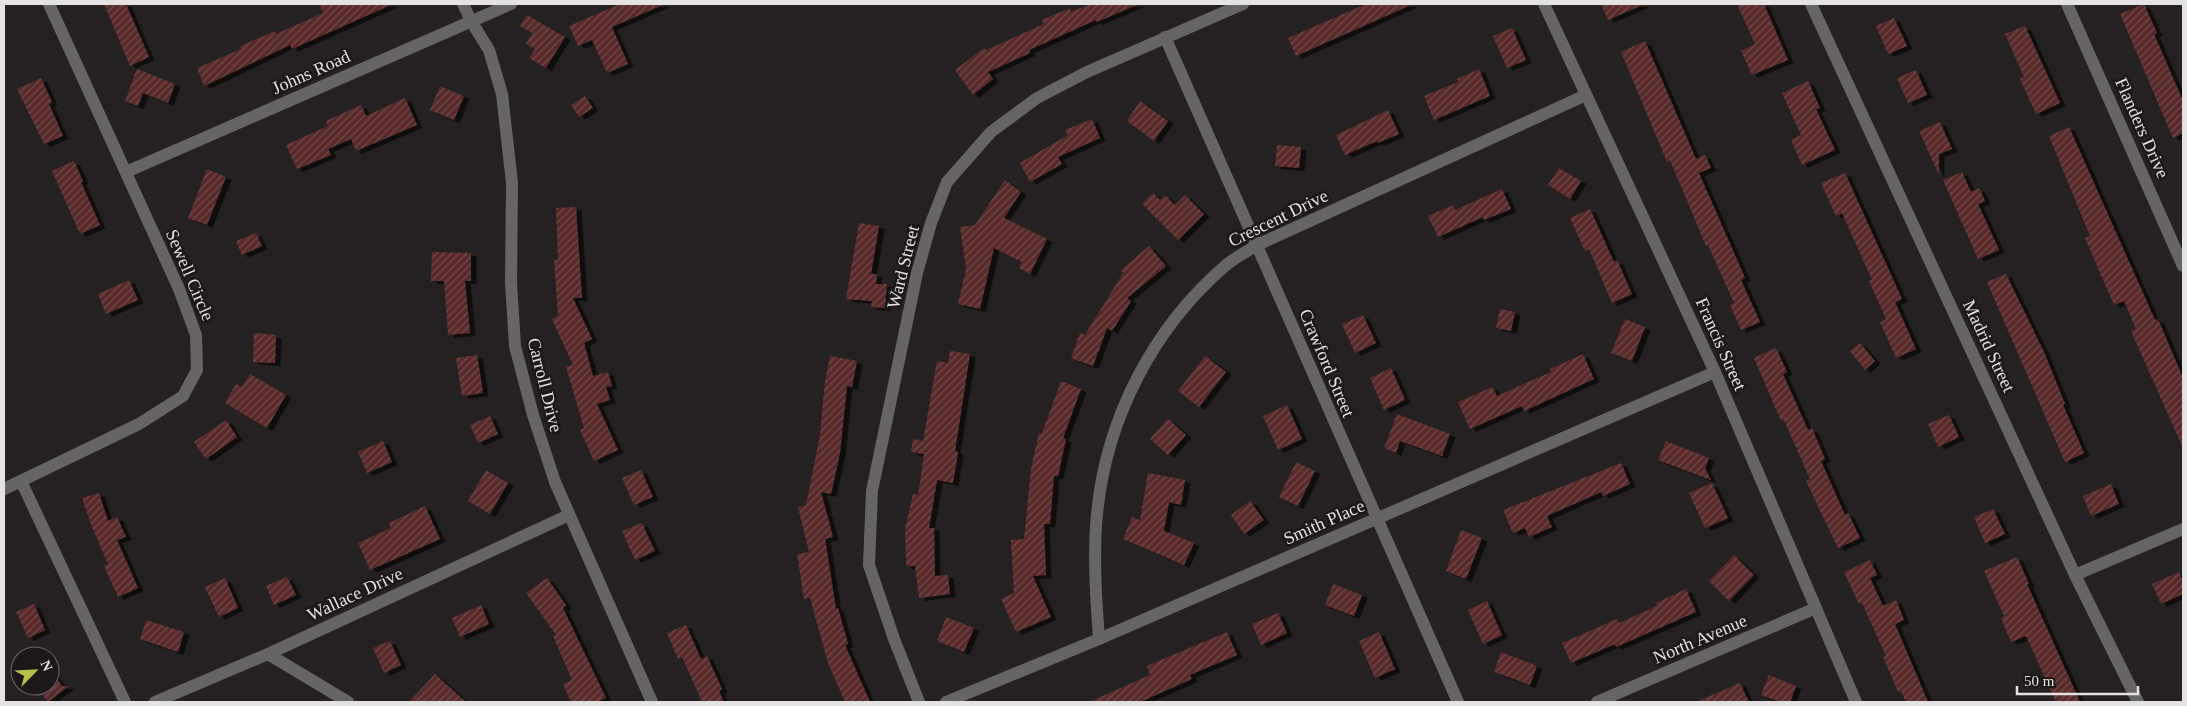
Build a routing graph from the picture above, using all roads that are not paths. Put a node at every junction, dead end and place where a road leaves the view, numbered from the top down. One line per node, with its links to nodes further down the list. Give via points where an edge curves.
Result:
1 (49, 4): 11 (street, Sewell Circle)
2 (463, 4): 8 (street, Carroll Drive)
3 (511, 4): 8 (street, Johns Road)
4 (1243, 4): 9 (street, Ward Street)
5 (1544, 4): 10 (street, Francis Street)
6 (1812, 4): 20 (street, Madrid Street)
7 (2067, 4): 13 (street, Flanders Drive)
8 (471, 22): 11 (street, Johns Road); 17 (street, Carroll Drive, via 488,50 502,94 512,183 511,283 515,346 532,415)
9 (1165, 37): 12 (street, Crawford Street); 28 (street, Ward Street, via 1037,98 991,132 947,182 931,224 872,491 869,565)
10 (1586, 95): 12 (street, Crescent Drive); 14 (street, Francis Street)
11 (126, 172): 15 (street, Sewell Circle, via 183,298 196,336 197,370 183,396 139,424)
12 (1257, 246): 18 (street, Crawford Street); 22 (street, Crescent Drive, via 1226,265 1191,298 1153,348 1127,398 1108,454 1097,513 1095,583)
13 (2183, 266)
14 (1715, 372): 18 (street, Smith Place); 21 (street, Francis Street)
15 (21, 481): 16 (street); 24 (street)
16 (4, 488)
17 (569, 515): 23 (street, Wallace Drive); 27 (street, Carroll Drive)
18 (1375, 518): 22 (street, Smith Place); 30 (street, Crawford Street)
19 (2183, 529): 20 (street)
20 (2075, 575): 33 (street, Madrid Street)
21 (1816, 608): 31 (street, North Avenue); 32 (street, Francis Street)
22 (1099, 639): 29 (street, Smith Place)
23 (268, 654): 25 (street, Wallace Drive); 26 (street)
24 (125, 702)
25 (155, 702)
26 (348, 702)
27 (652, 702)
28 (919, 702)
29 (946, 702)
30 (1458, 702)
31 (1597, 702)
32 (1856, 702)
33 (2138, 702)

